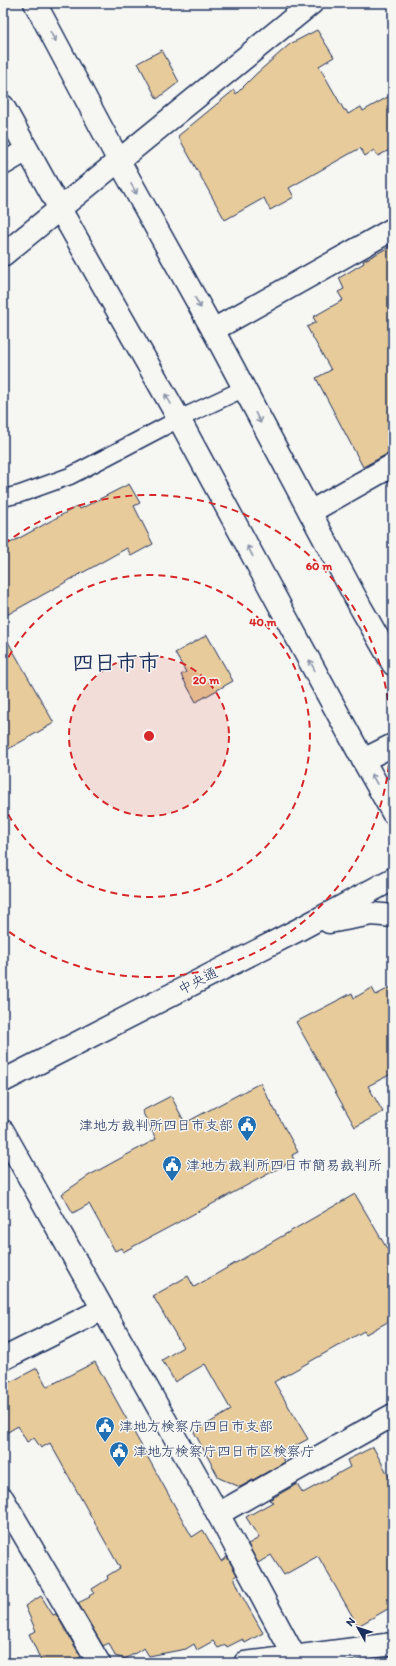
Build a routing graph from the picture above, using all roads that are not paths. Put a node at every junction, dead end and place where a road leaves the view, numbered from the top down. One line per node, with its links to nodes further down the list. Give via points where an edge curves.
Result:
1 (35, 3): 5 (street, one-way to 5)
2 (312, 3): 5 (street)
3 (3, 106): 4 (street)
4 (28, 150): 6 (street); 7 (street)
5 (119, 162): 7 (street); 10 (street, one-way to 10)
6 (3, 164)
7 (60, 209): 9 (street); 12 (street, one-way to 7)
8 (393, 229): 10 (street)
9 (3, 255)
10 (213, 330): 11 (street)
11 (243, 389): 12 (lane); 15 (street, one-way to 15)
12 (179, 419): 14 (lane, via 70,476); 20 (street, one-way to 12)
13 (393, 465): 15 (street)
14 (3, 498)
15 (310, 512): 16 (street)
16 (361, 608): 17 (street); 18 (street)
17 (393, 634)
18 (393, 664)
19 (393, 745): 20 (street)
20 (363, 760): 21 (street, one-way to 20)
21 (393, 813)
22 (393, 879): 24 (street, 中央通)
23 (393, 916): 24 (street, via 372,914 347,917)
24 (298, 930): 25 (street, 中央通)
25 (3, 1081)
26 (3, 1131): 27 (street)
27 (103, 1309): 28 (street); 31 (street)
28 (3, 1359)
29 (393, 1414): 31 (street)
30 (3, 1499): 34 (street)
31 (218, 1514): 33 (street)
32 (393, 1644): 33 (street)
33 (296, 1660): 35 (street)
34 (99, 1663)
35 (245, 1663)

